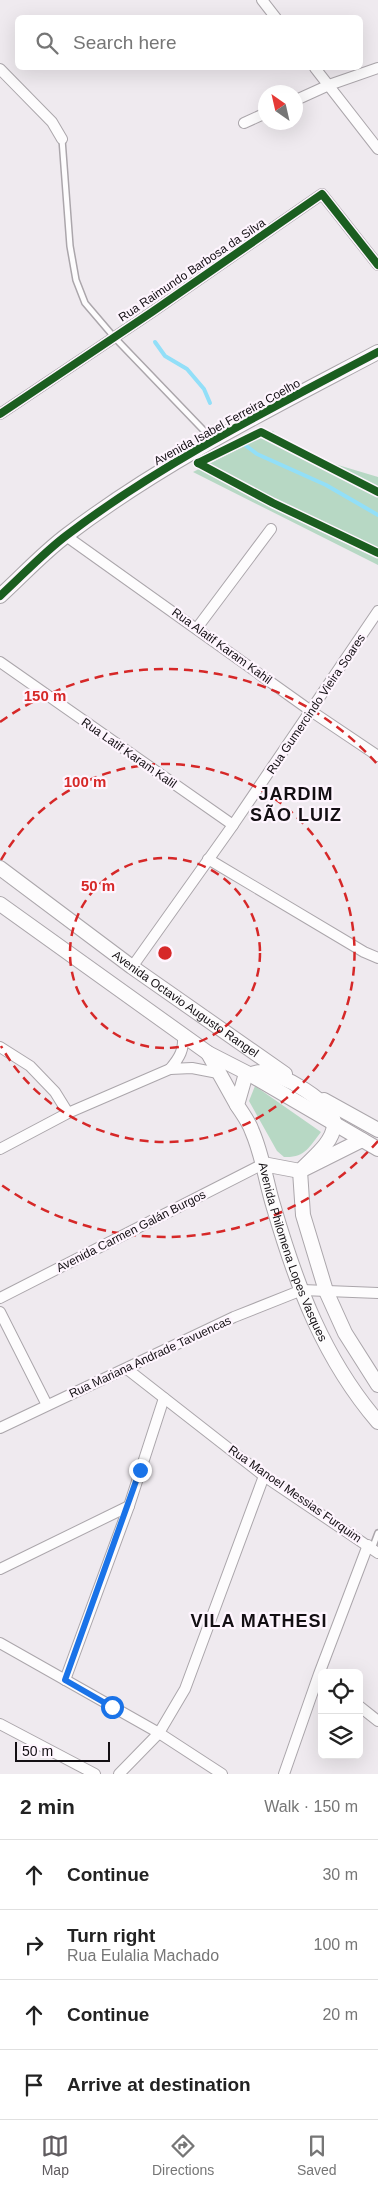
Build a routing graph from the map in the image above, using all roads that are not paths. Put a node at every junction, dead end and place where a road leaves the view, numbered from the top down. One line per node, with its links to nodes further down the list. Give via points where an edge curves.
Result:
1 (262, 0): 2 (street)
2 (274, 15)
3 (378, 68): 6 (street)
4 (0, 69): 10 (street, via 52,122)
5 (317, 70): 6 (street)
6 (329, 85): 7 (street); 11 (street)
7 (303, 97)
8 (258, 117): 9 (street)
9 (244, 123)
10 (62, 139): 13 (lane, via 70,246 76,280 85,303)
11 (378, 149)
12 (378, 265): 13 (street, Rua Raimundo Barbosa da Silva, via 322,194)
13 (115, 336): 15 (street, Rua Raimundo Barbosa da Silva); 16 (lane)
14 (378, 352): 16 (street, Avenida Isabel Ferreira Coelho)
15 (0, 414)
16 (212, 440): 18 (street, Avenida Isabel Ferreira Coelho, via 138,485)
17 (271, 529): 21 (street)
18 (66, 536): 19 (street, Avenida Isabel Ferreira Coelho); 21 (street, Rua Alatif Karam Kahil)
19 (0, 596)
20 (378, 611): 23 (street, Rua Gumercindo Vieira Soares)
21 (197, 628): 23 (street, Rua Alatif Karam Kahil)
22 (0, 662): 25 (street, Rua Latif Karam Kalil)
23 (311, 711): 24 (street, Rua Alatif Karam Kahil); 25 (street, Rua Gumercindo Vieira Soares)
24 (378, 756)
25 (233, 826): 26 (street, Rua Gumercindo Vieira Soares)
26 (208, 859): 29 (street); 30 (street, Rua Gumercindo Vieira Soares)
27 (0, 868): 30 (street, Avenida Octavio Augusto Rangel)
28 (0, 904): 31 (street, Avenida Octavio Augusto Rangel)
29 (378, 958)
30 (132, 968): 37 (street, Avenida Octavio Augusto Rangel)
31 (183, 1034): 33 (street, Avenida Octavio Augusto Rangel); 34 (street, via 184,1047)
32 (0, 1047): 39 (street, via 30,1066 55,1092)
33 (208, 1053): 35 (street, Avenida Philomena Lopes Vasques); 36 (street, Avenida Octavio Augusto Rangel)
34 (170, 1069): 35 (street); 39 (street)
35 (218, 1072): 38 (street, Avenida Philomena Lopes Vasques)
36 (251, 1075): 37 (street, via 269,1073); 38 (street, via 245,1077); 40 (street, Avenida Octavio Augusto Rangel)
37 (305, 1088): 40 (street, via 332,1113); 41 (street, Avenida Octavio Augusto Rangel)
38 (237, 1105): 45 (street, Avenida Philomena Lopes Vasques, via 252,1131)
39 (68, 1113): 43 (street)
40 (335, 1124): 42 (street, Avenida Octavio Augusto Rangel); 46 (street, via 328,1142)
41 (378, 1130)
42 (362, 1140): 44 (street, Avenida Octavio Augusto Rangel); 46 (street)
43 (0, 1149)
44 (378, 1149)
45 (263, 1164): 46 (street); 47 (street, Avenida Philomena Lopes Vasques, via 274,1208); 50 (street, Avenida Carmen Galán Burgos)
46 (300, 1171): 48 (street, Avenida Philomena Lopes Vasques, via 303,1215)
47 (302, 1290): 48 (street); 52 (street, Rua Mariana Andrade Tavuencas, via 234,1317); 56 (street, Avenida Philomena Lopes Vasques, via 333,1362)
48 (326, 1291): 49 (street); 53 (street, Avenida Philomena Lopes Vasques, via 345,1333)
49 (378, 1292)
50 (0, 1298)
51 (0, 1312): 55 (street)
52 (127, 1368): 54 (street, Rua Manoel Messias Furquim); 55 (street, Rua Mariana Andrade Tavuencas)
53 (378, 1385)
54 (164, 1398): 58 (street, Rua Manoel Messias Furquim); 59 (street)
55 (47, 1405): 57 (street, Rua Mariana Andrade Tavuencas)
56 (378, 1422)
57 (0, 1428)
58 (264, 1476): 61 (street, Rua Manoel Messias Furquim); 70 (street, via 185,1689)
59 (129, 1506): 62 (street); 65 (street)
60 (378, 1533): 61 (lane)
61 (373, 1549): 64 (street)
62 (0, 1569)
63 (0, 1643): 65 (street)
64 (323, 1669)
65 (65, 1680): 70 (street)
66 (318, 1681): 74 (street)
67 (363, 1709): 68 (street)
68 (378, 1721)
69 (0, 1724): 71 (street)
70 (159, 1733): 72 (street); 73 (street)
71 (94, 1774)
72 (119, 1774)
73 (222, 1774)
74 (284, 1774)

